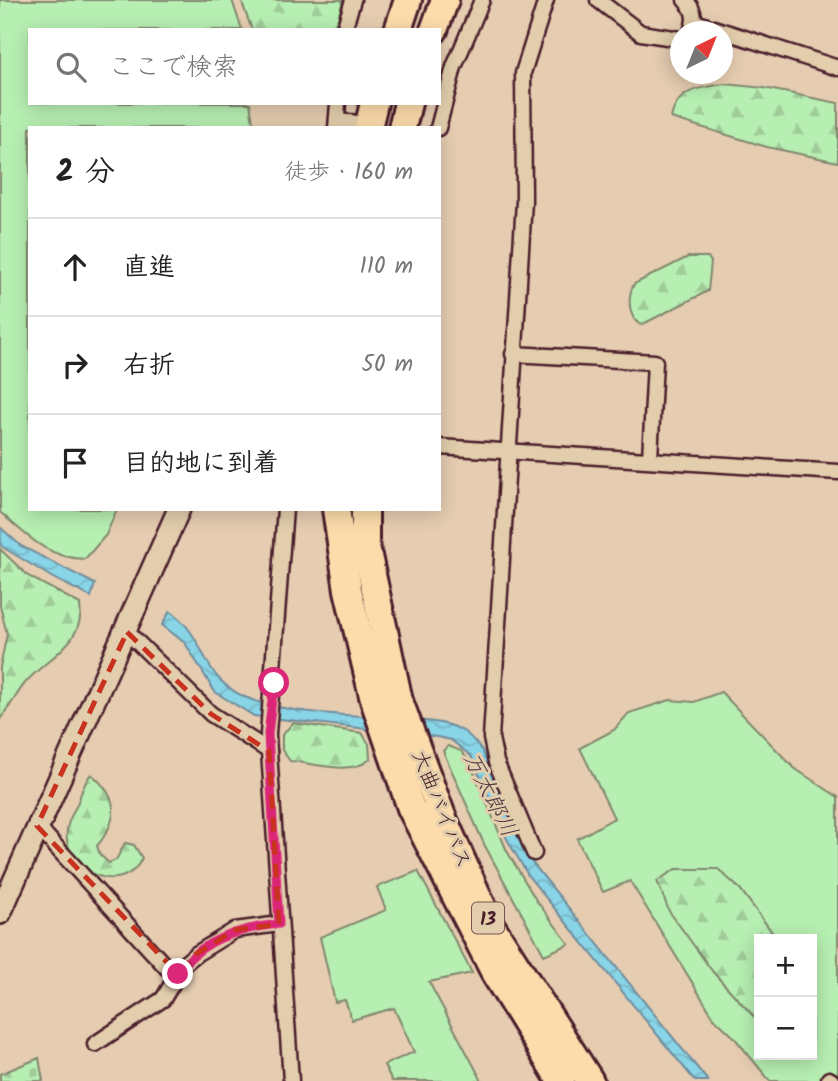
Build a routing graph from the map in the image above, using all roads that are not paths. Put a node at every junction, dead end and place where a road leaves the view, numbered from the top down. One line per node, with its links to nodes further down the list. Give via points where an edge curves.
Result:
1 (353, 0): 9 (street)
2 (408, 0): 10 (highway)
3 (445, 0): 11 (highway)
4 (482, 0): 20 (street, via 454,67)
5 (546, 0): 21 (street, via 523,73 524,201)
6 (598, 0): 12 (street, via 641,33)
7 (685, 0): 8 (street, via 692,8)
8 (693, 21)
9 (345, 28)
10 (399, 28)
11 (435, 28)
12 (670, 37)
13 (733, 38): 14 (street)
14 (838, 68)
15 (338, 105): 18 (street)
16 (408, 105): 19 (highway)
17 (370, 118): 18 (street)
18 (336, 124)
19 (402, 126)
20 (439, 126)
21 (513, 354): 23 (street); 24 (street, via 655,362)
22 (441, 447): 23 (street)
23 (507, 450): 24 (street); 35 (street, via 492,738 496,762)
24 (650, 458): 25 (street)
25 (838, 471)
26 (178, 511): 30 (street)
27 (285, 511): 33 (street)
28 (335, 511): 31 (highway, 大曲バイパス / 13, via 348,590)
29 (365, 511): 31 (highway, 大曲バイパス / 13, via 365,542)
30 (127, 632): 33 (street, via 211,714); 34 (street)
31 (390, 709): 32 (highway, 大曲バイパス / 13)
32 (401, 740): 41 (highway, 大曲バイパス / 13, via 411,808 497,977); 42 (highway, 大曲バイパス / 13, via 442,816 490,924)
33 (270, 751): 37 (street)
34 (37, 826): 36 (street); 38 (street, via 167,968)
35 (534, 853)
36 (0, 913)
37 (279, 924): 38 (street, via 235,930 196,954); 40 (street)
38 (178, 974): 39 (street, via 163,999)
39 (95, 1044)
40 (291, 1081)
41 (562, 1081)
42 (590, 1081)

